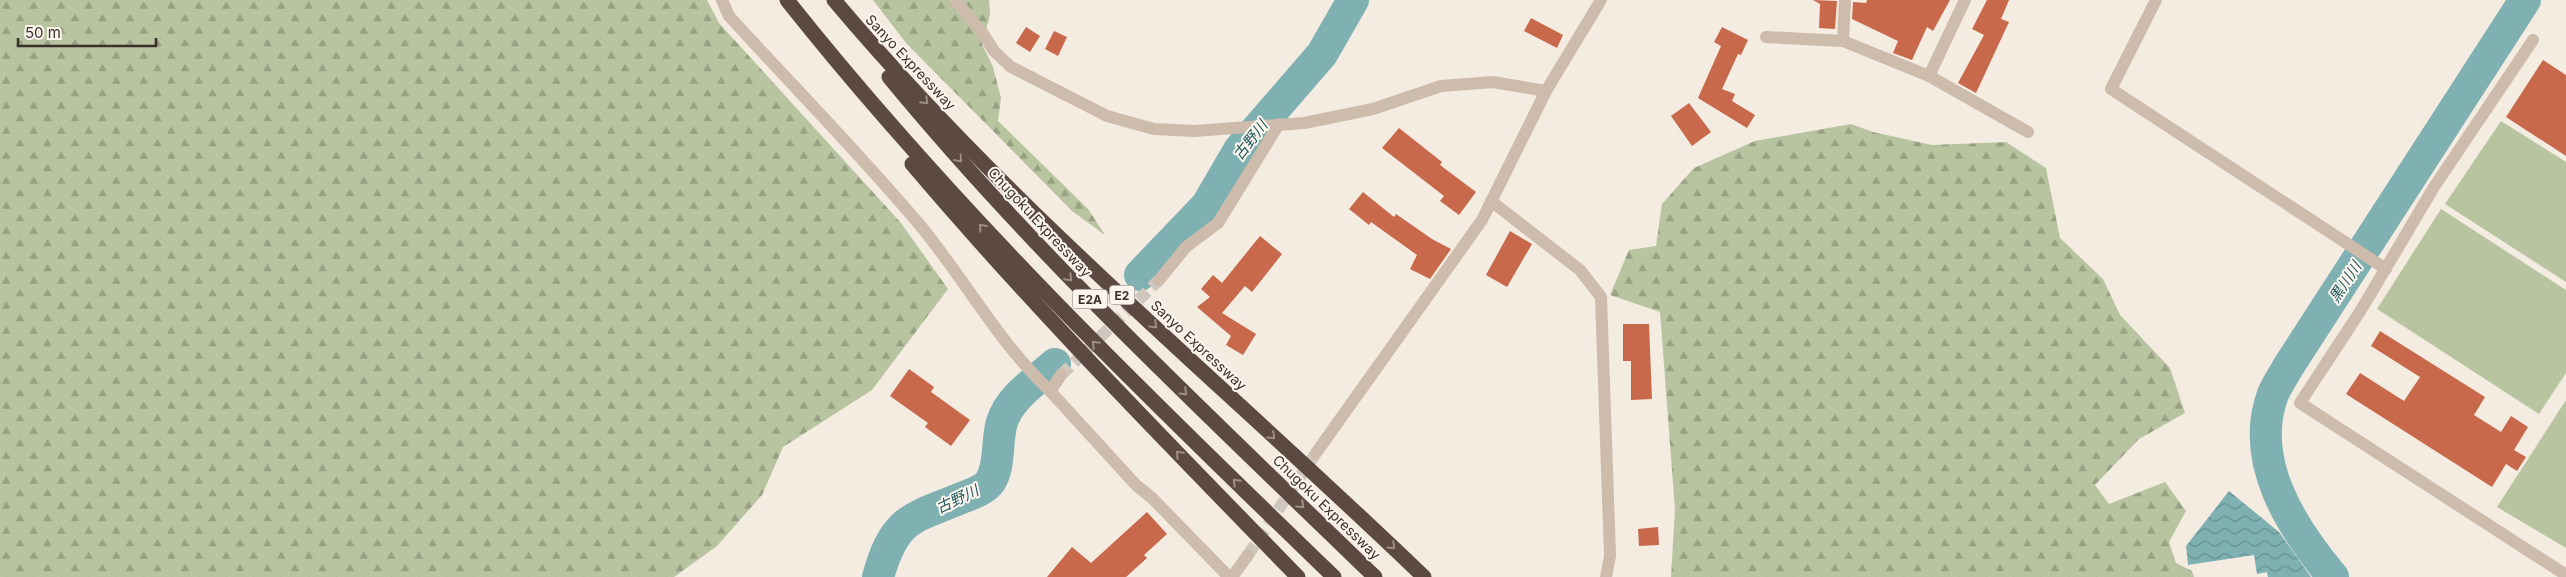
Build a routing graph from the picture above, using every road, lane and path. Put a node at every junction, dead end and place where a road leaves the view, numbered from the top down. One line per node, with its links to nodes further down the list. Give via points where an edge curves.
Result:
1 (722, 0): 21 (street, via 729,16 919,224 1028,370)
2 (786, 0): 26 (highway, one-way to 2, via 979,244 899,150); 27 (highway, E2A, one-way to 2, via 1089,338 991,237 903,140)
3 (827, 0): 28 (highway, Chugoku Expressway / E2A, one-way to 28, via 915,108 1051,259)
4 (834, 0): 29 (highway, Sanyo Expressway / E2, one-way to 29, via 895,70 1007,185)
5 (955, 0): 15 (street, via 994,51 1011,66 1107,116 1154,129 1194,131)
6 (1601, 0): 14 (street)
7 (1845, 0): 12 (street)
8 (1965, 0): 13 (street)
9 (2156, 0): 18 (street, via 2111,89)
10 (1766, 37): 12 (street)
11 (2532, 40): 18 (street, via 2434,188)
12 (1843, 41): 13 (street)
13 (1929, 76): 16 (street)
14 (1546, 90): 15 (street, via 1493,82 1441,86 1373,109); 17 (street)
15 (1279, 124): 19 (street, via 1218,223 1186,246)
16 (2028, 132)
17 (1491, 200): 22 (street, via 1482,220); 30 (street, via 1580,270 1601,297 1610,556)
18 (2386, 269): 24 (street, via 2300,404)
19 (1159, 280)
20 (1061, 375): 21 (street)
21 (1050, 391): 25 (street, via 1136,485)
22 (1316, 453)
23 (1248, 555): 25 (street)
24 (2566, 575)
25 (1231, 577)
26 (1298, 577)
27 (1334, 577)
28 (1375, 577)
29 (1424, 577)
30 (1606, 577)

